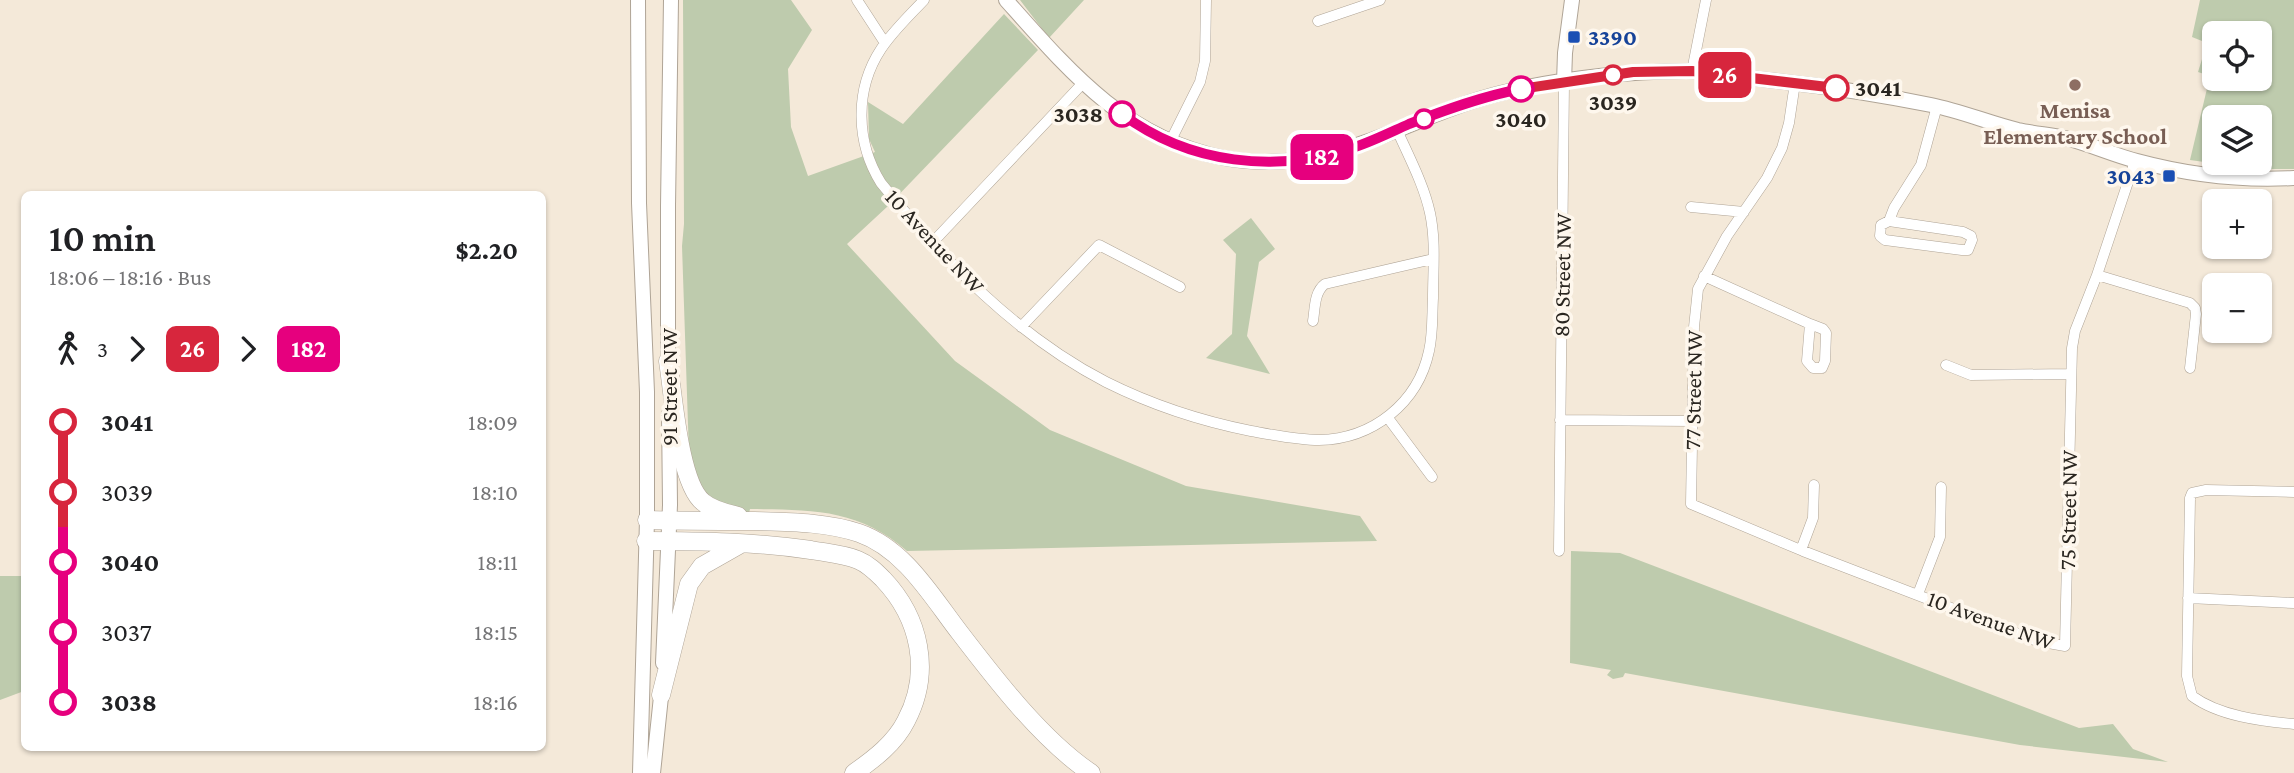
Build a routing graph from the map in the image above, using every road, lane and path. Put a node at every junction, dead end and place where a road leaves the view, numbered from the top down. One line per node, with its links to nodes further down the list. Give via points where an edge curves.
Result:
1 (638, 0): 44 (main road, 91 Street NW)
2 (671, 0): 32 (main road, 91 Street NW)
3 (857, 0): 11 (street)
4 (924, 0): 11 (street, 10 Avenue NW)
5 (1006, 0): 14 (main road)
6 (1206, 0): 18 (street, via 1200,82)
7 (1379, 0): 10 (street)
8 (1572, 0): 13 (main road, 80 Street NW)
9 (1706, 0): 12 (street)
10 (1318, 21)
11 (885, 43): 24 (street, 10 Avenue NW, via 863,94 864,143 881,183)
12 (1692, 71): 13 (main road, via 1633,72); 15 (main road)
13 (1564, 82): 17 (main road, via 1457,106); 37 (street, 80 Street NW)
14 (1083, 83): 18 (main road, via 1134,124); 24 (street)
15 (1795, 83): 16 (main road); 22 (street, 77 Street NW, via 1782,148)
16 (1937, 106): 19 (main road); 23 (street, via 1921,165)
17 (1397, 130): 18 (main road, via 1332,154 1289,162 1229,159); 25 (street, via 1429,206)
18 (1170, 142)
19 (2135, 161): 20 (main road, via 2222,178); 26 (street, 75 Street NW)
20 (2294, 178)
21 (1691, 207): 22 (street)
22 (1744, 212): 27 (street, 77 Street NW)
23 (1889, 221): 23 (street, via 1968,234 1971,246 1962,250 1885,240 1879,231)
24 (933, 242): 31 (street, 10 Avenue NW)
25 (1433, 260): 29 (street, via 1325,284 1317,295); 36 (street, via 1427,359 1413,390)
26 (2096, 275): 34 (street, via 2190,303 2196,314); 35 (street, 75 Street NW, via 2075,331)
27 (1704, 276): 30 (street); 38 (street, 77 Street NW, via 1695,301)
28 (1180, 287): 31 (street, via 1099,245)
29 (1313, 321)
30 (1810, 324)
31 (1021, 327): 36 (street, 10 Avenue NW, via 1123,390 1210,422 1310,440 1359,433)
32 (668, 361): 45 (main road, 91 Street NW); 46 (highway, via 692,490 720,512)
33 (1946, 365): 35 (street, via 1971,375)
34 (2190, 368)
35 (2070, 374): 55 (street, 75 Street NW)
36 (1388, 418): 39 (street)
37 (1560, 420): 38 (street); 51 (street, 80 Street NW)
38 (1692, 421): 43 (street, 77 Street NW)
39 (1432, 477)
40 (1814, 485): 50 (street, via 1813,517)
41 (1941, 486): 52 (street, 10 Avenue NW, via 1940,537)
42 (2294, 492): 53 (street, via 2192,493)
43 (1691, 504): 50 (street, 10 Avenue NW)
44 (647, 520): 45 (highway); 47 (main road, 91 Street NW)
45 (669, 520): 46 (highway); 48 (main road, 91 Street NW)
46 (772, 522): 60 (highway, via 832,526 862,534 889,550 910,568 1042,730)
47 (646, 541): 48 (highway); 58 (main road, 91 Street NW)
48 (669, 541): 49 (highway); 56 (main road, 91 Street NW)
49 (742, 543): 56 (highway, via 702,566 689,583); 59 (highway, via 861,561 907,609 921,658 915,698 894,740)
50 (1801, 550): 52 (street, 10 Avenue NW)
51 (1559, 551)
52 (1917, 594): 55 (street, 10 Avenue NW, via 2037,641)
53 (2188, 598): 54 (street); 57 (street, via 2187,676 2192,696 2202,704 2245,717)
54 (2294, 603)
55 (2065, 646)
56 (662, 695): 58 (main road, 91 Street NW)
57 (2294, 723)
58 (647, 772)
59 (854, 773)
60 (1091, 773)

